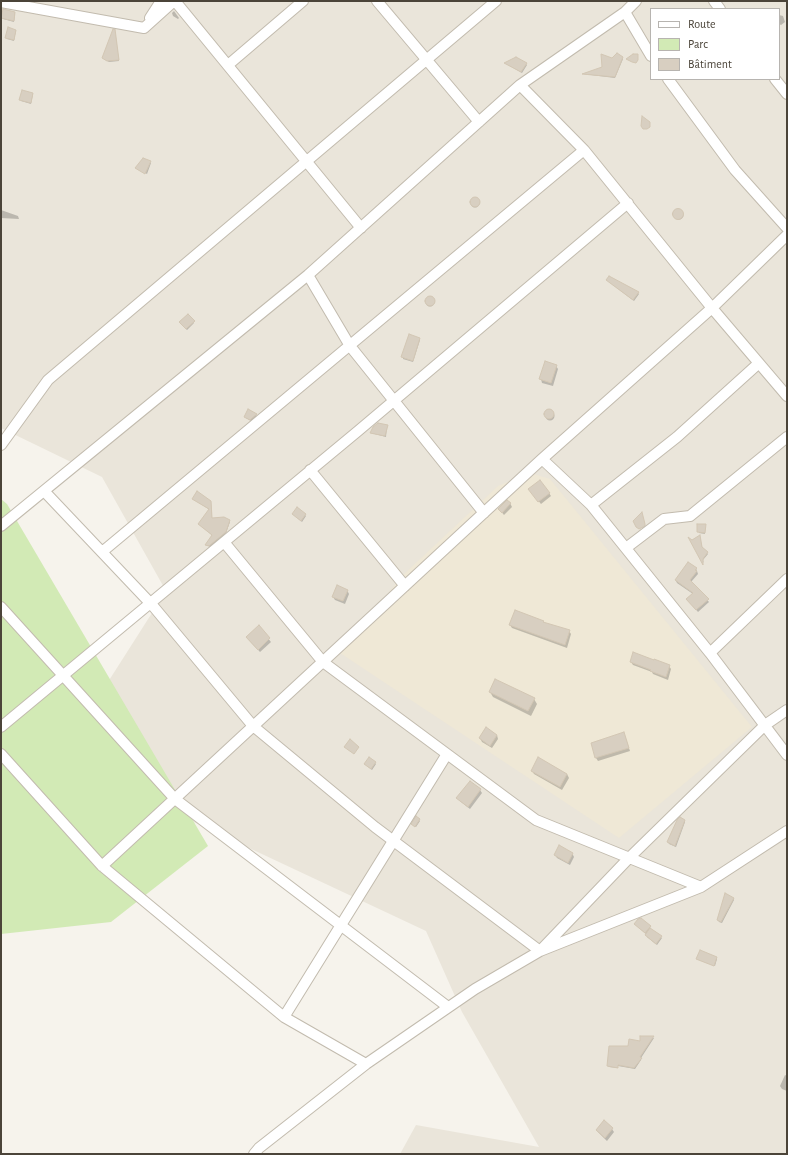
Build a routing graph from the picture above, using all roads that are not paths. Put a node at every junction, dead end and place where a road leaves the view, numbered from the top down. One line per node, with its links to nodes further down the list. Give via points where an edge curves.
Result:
1 (161, 1): 9 (street)
2 (175, 1): 9 (street); 12 (street)
3 (303, 1): 12 (street)
4 (377, 1): 11 (street)
5 (496, 1): 11 (street)
6 (636, 1): 8 (street)
7 (1, 2): 9 (street)
8 (625, 12): 10 (street); 15 (street)
9 (144, 28)
10 (650, 54)
11 (427, 60): 17 (street); 19 (street)
12 (228, 65): 19 (street)
13 (669, 80): 22 (street, via 735,170)
14 (776, 80): 16 (street)
15 (520, 85): 17 (street); 18 (street)
16 (787, 94)
17 (479, 122): 21 (street)
18 (584, 150): 20 (street); 26 (street)
19 (307, 161): 21 (street); 31 (street, via 48,380)
20 (628, 203): 25 (street); 29 (street)
21 (361, 228): 24 (street)
22 (787, 228)
23 (787, 235): 25 (street)
24 (308, 275): 26 (street); 34 (street)
25 (712, 308): 27 (street); 32 (street)
26 (350, 346): 29 (street); 40 (street)
27 (759, 363): 28 (street); 35 (street, via 677,437)
28 (787, 396)
29 (394, 401): 33 (street); 36 (street)
30 (787, 437): 39 (street, via 690,516 664,519)
31 (1, 445)
32 (542, 459): 35 (street); 36 (street)
33 (310, 470): 38 (street); 42 (street)
34 (44, 491): 37 (street); 40 (street)
35 (591, 505): 39 (street)
36 (484, 513): 42 (street)
37 (1, 526)
38 (224, 542): 43 (street); 46 (street)
39 (626, 548): 45 (street)
40 (102, 552): 43 (street)
41 (787, 579): 45 (street)
42 (405, 586): 46 (street)
43 (150, 603): 47 (street); 50 (street)
44 (1, 607): 47 (street)
45 (710, 653): 49 (street)
46 (323, 662): 50 (street); 53 (street)
47 (63, 675): 51 (street); 55 (street)
48 (787, 710): 49 (street)
49 (765, 725): 54 (street); 58 (street)
50 (253, 726): 55 (street); 57 (street)
51 (1, 727)
52 (1, 754): 59 (street)
53 (447, 754): 57 (street); 58 (street, via 536,820)
54 (787, 755)
55 (175, 799): 59 (street); 61 (street)
56 (787, 831): 60 (street)
57 (393, 841): 61 (street); 62 (street)
58 (629, 858): 60 (street); 62 (street)
59 (102, 866): 64 (street)
60 (701, 887): 62 (street)
61 (341, 925): 63 (street); 64 (street)
62 (540, 951): 63 (street)
63 (448, 1007): 65 (street)
64 (284, 1017): 65 (street)
65 (366, 1064): 66 (street)
66 (254, 1154)

